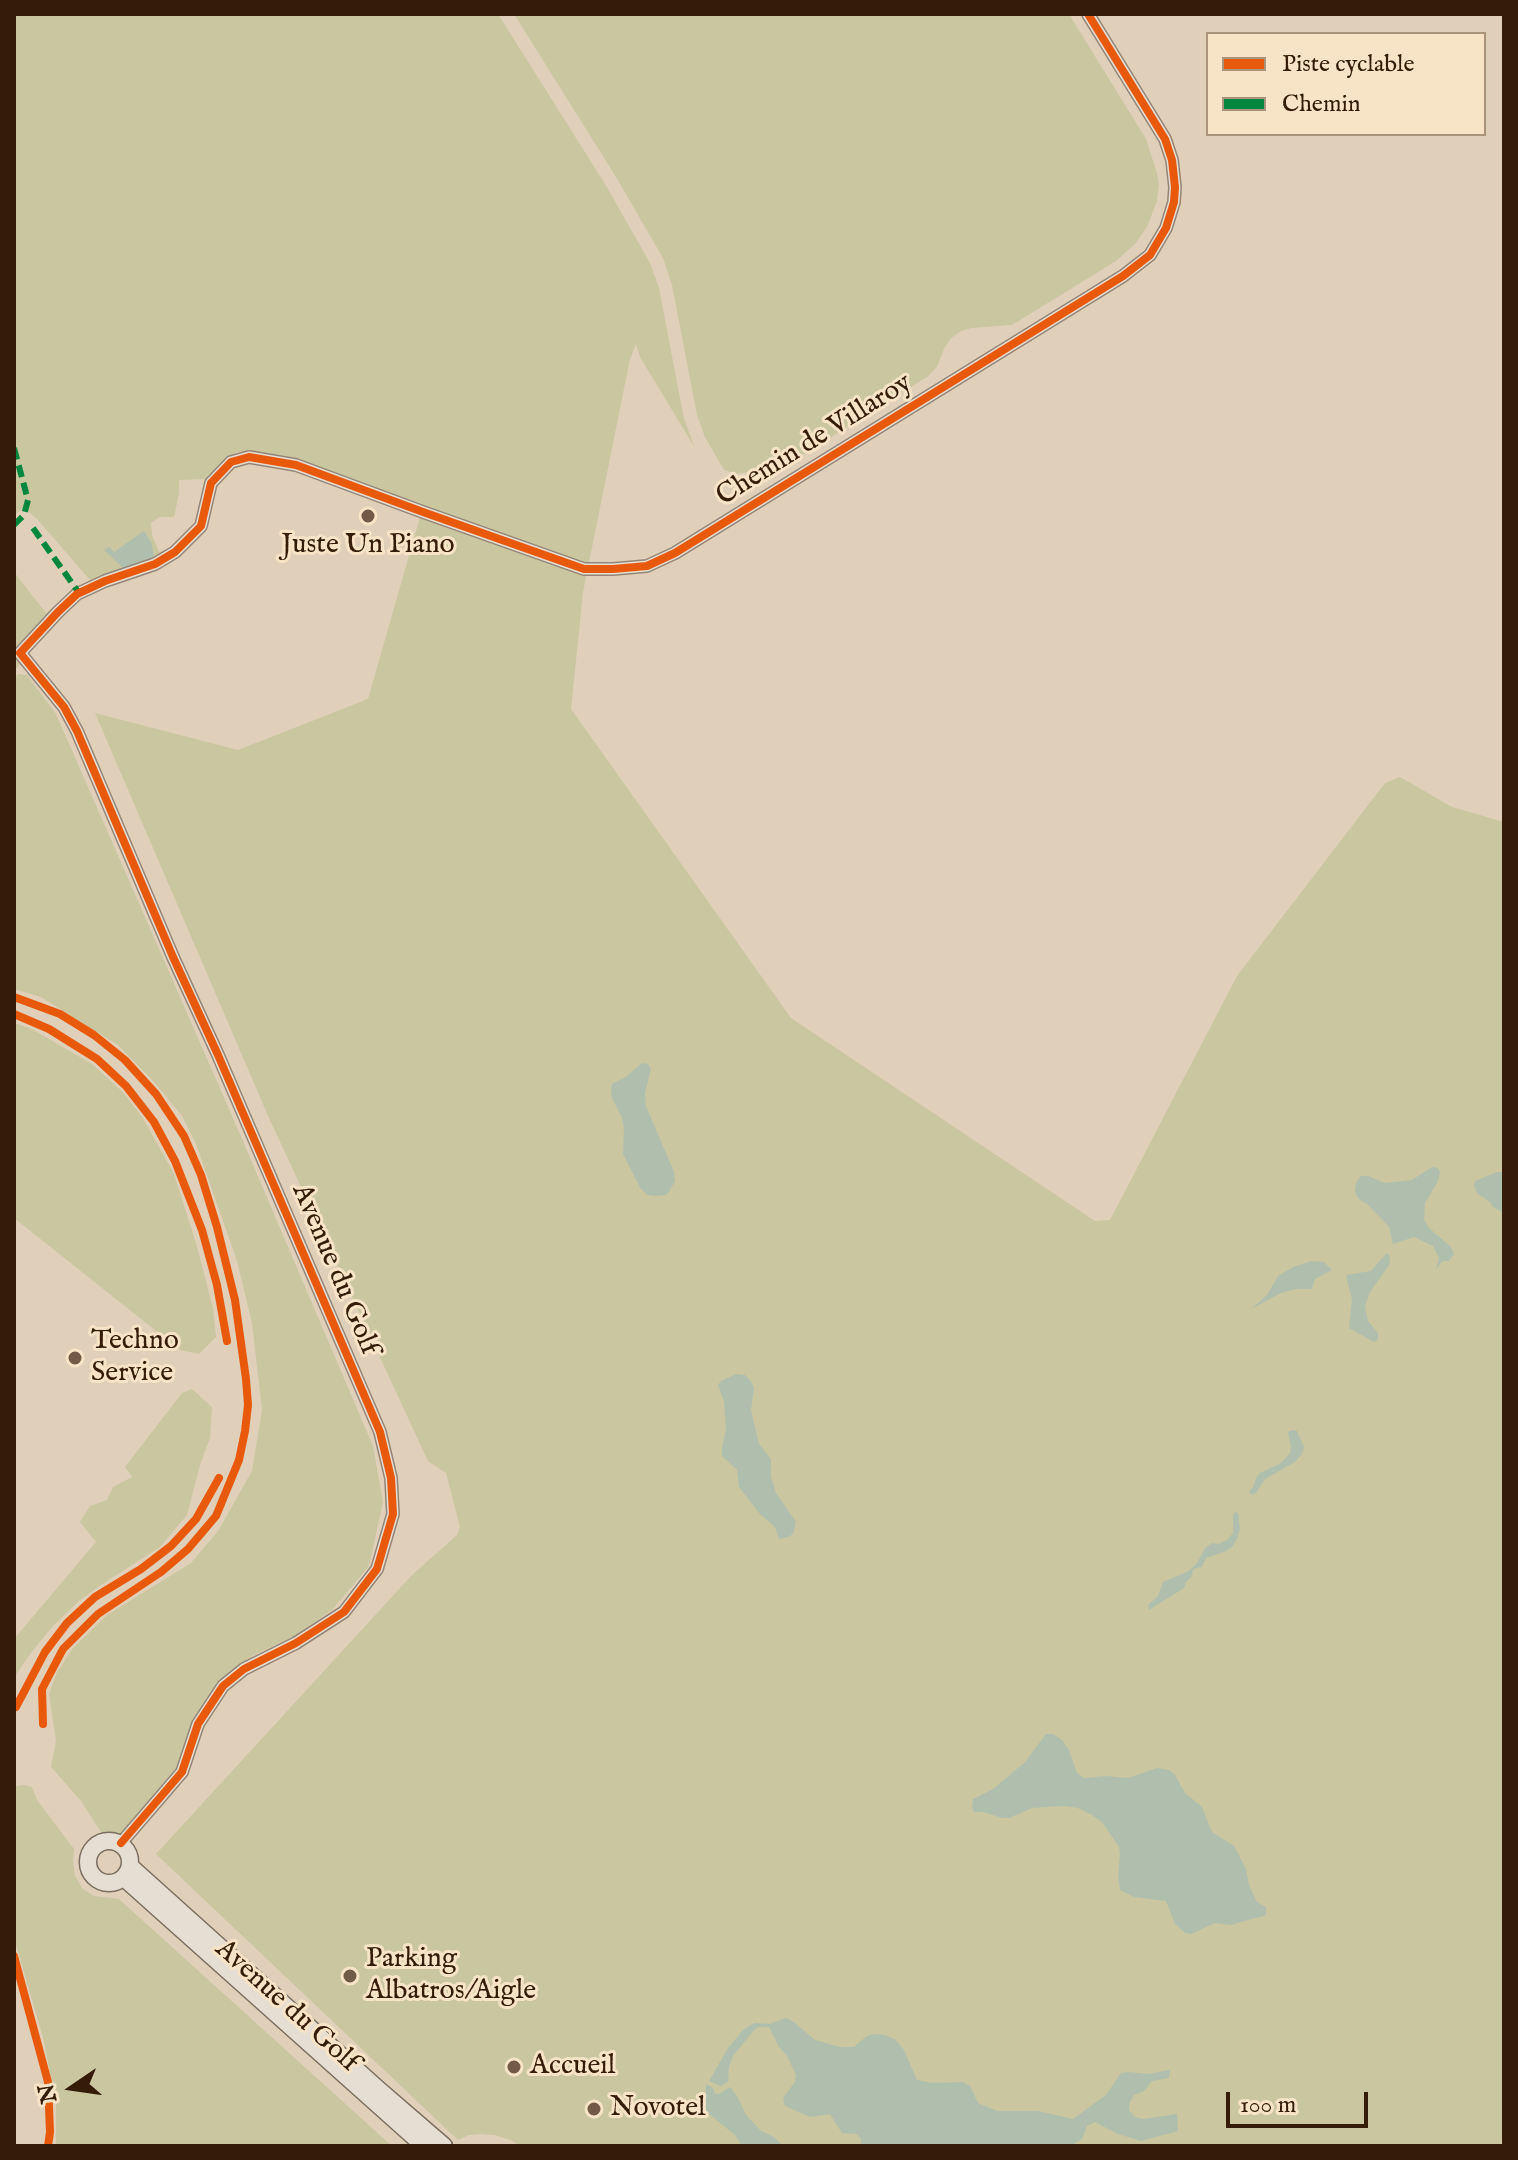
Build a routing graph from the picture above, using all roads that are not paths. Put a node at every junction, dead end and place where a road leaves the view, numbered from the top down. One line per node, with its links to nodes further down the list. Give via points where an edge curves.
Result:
1 (1088, 14): 2 (street, Chemin de Villaroy, via 1165,139 1172,160 1174,202 1150,255 675,553 647,566 584,569 296,465 249,457 231,462 211,483 201,526 175,552 77,594)
2 (20, 653): 3 (street, Avenue du Golf, via 77,731 354,1370 380,1432 391,1478 393,1514 377,1569 344,1612 223,1686 198,1724 182,1772)
3 (121, 1843): 4 (street, Avenue du Golf, via 131,1858); 4 (street, Avenue du Golf, via 100,1842 89,1869 98,1880 110,1883)
4 (127, 1872): 5 (street, Avenue du Golf); 6 (street, Avenue du Golf)
5 (424, 2146)
6 (444, 2146)

